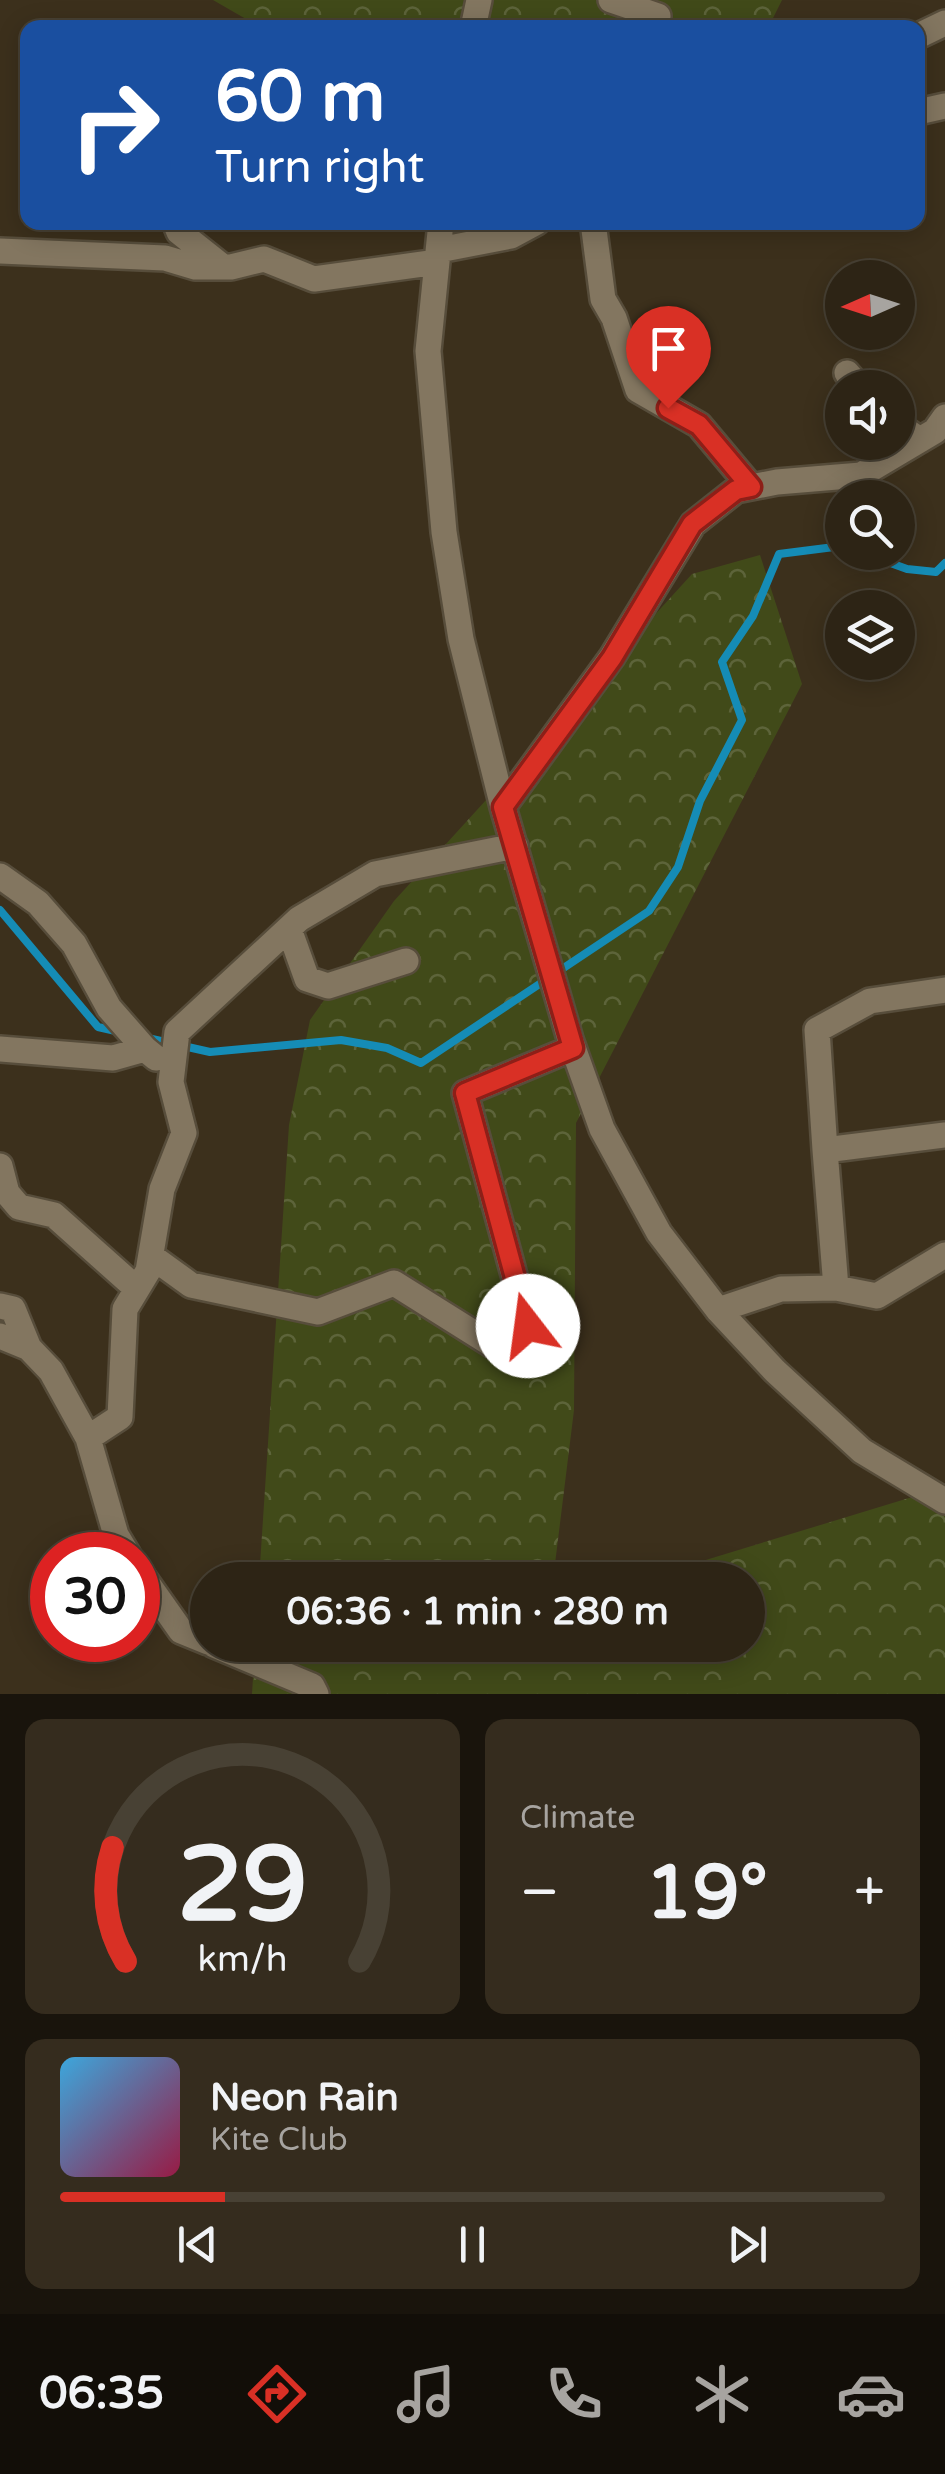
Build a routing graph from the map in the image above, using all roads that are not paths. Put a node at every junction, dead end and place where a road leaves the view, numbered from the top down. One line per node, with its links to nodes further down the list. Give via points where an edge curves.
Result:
1 (611, 0): 4 (street)
2 (942, 0): 3 (street)
3 (945, 8)
4 (658, 16)
5 (178, 230): 10 (street)
6 (523, 230): 8 (street)
7 (594, 230): 14 (street, via 603,299 638,390 699,425)
8 (439, 244): 10 (street, via 314,279 264,258); 15 (street, via 428,351 444,532 461,639)
9 (0, 251): 10 (street)
10 (223, 267)
11 (945, 417): 13 (street)
12 (915, 437): 13 (street)
13 (920, 440): 14 (street, via 860,476)
14 (751, 487): 15 (street, via 736,490 692,524 612,658)
15 (503, 807): 16 (street)
16 (515, 846): 18 (street, via 375,874); 21 (street)
17 (0, 876): 22 (street, via 38,904 74,944 116,1016)
18 (288, 929): 19 (street, via 308,979 328,986); 24 (street, via 176,1032)
19 (406, 961)
20 (945, 990): 26 (street, via 870,1002 817,1030)
21 (571, 1044): 29 (street, via 465,1093 528,1326 506,1354 394,1283 318,1312 191,1286); 33 (street, via 602,1129 659,1233)
22 (144, 1048): 23 (street, via 113,1058); 24 (street)
23 (0, 1049)
24 (173, 1066): 29 (street, via 184,1133 162,1189)
25 (945, 1135): 26 (street)
26 (825, 1150): 30 (street)
27 (0, 1166): 31 (street, via 7,1193 19,1207 54,1215)
28 (945, 1254): 30 (street, via 877,1296)
29 (151, 1256): 31 (street)
30 (836, 1288): 33 (street, via 782,1288)
31 (137, 1290): 36 (street, via 125,1309 120,1417)
32 (0, 1306): 35 (street, via 13,1309)
33 (718, 1310): 37 (street, via 862,1451)
34 (0, 1336): 35 (street)
35 (29, 1348): 36 (street, via 51,1371)
36 (88, 1438): 38 (street)
37 (945, 1502)
38 (115, 1532)
39 (160, 1601): 40 (street)
40 (190, 1635)
41 (255, 1662): 42 (street, via 312,1686)
42 (316, 1694)

